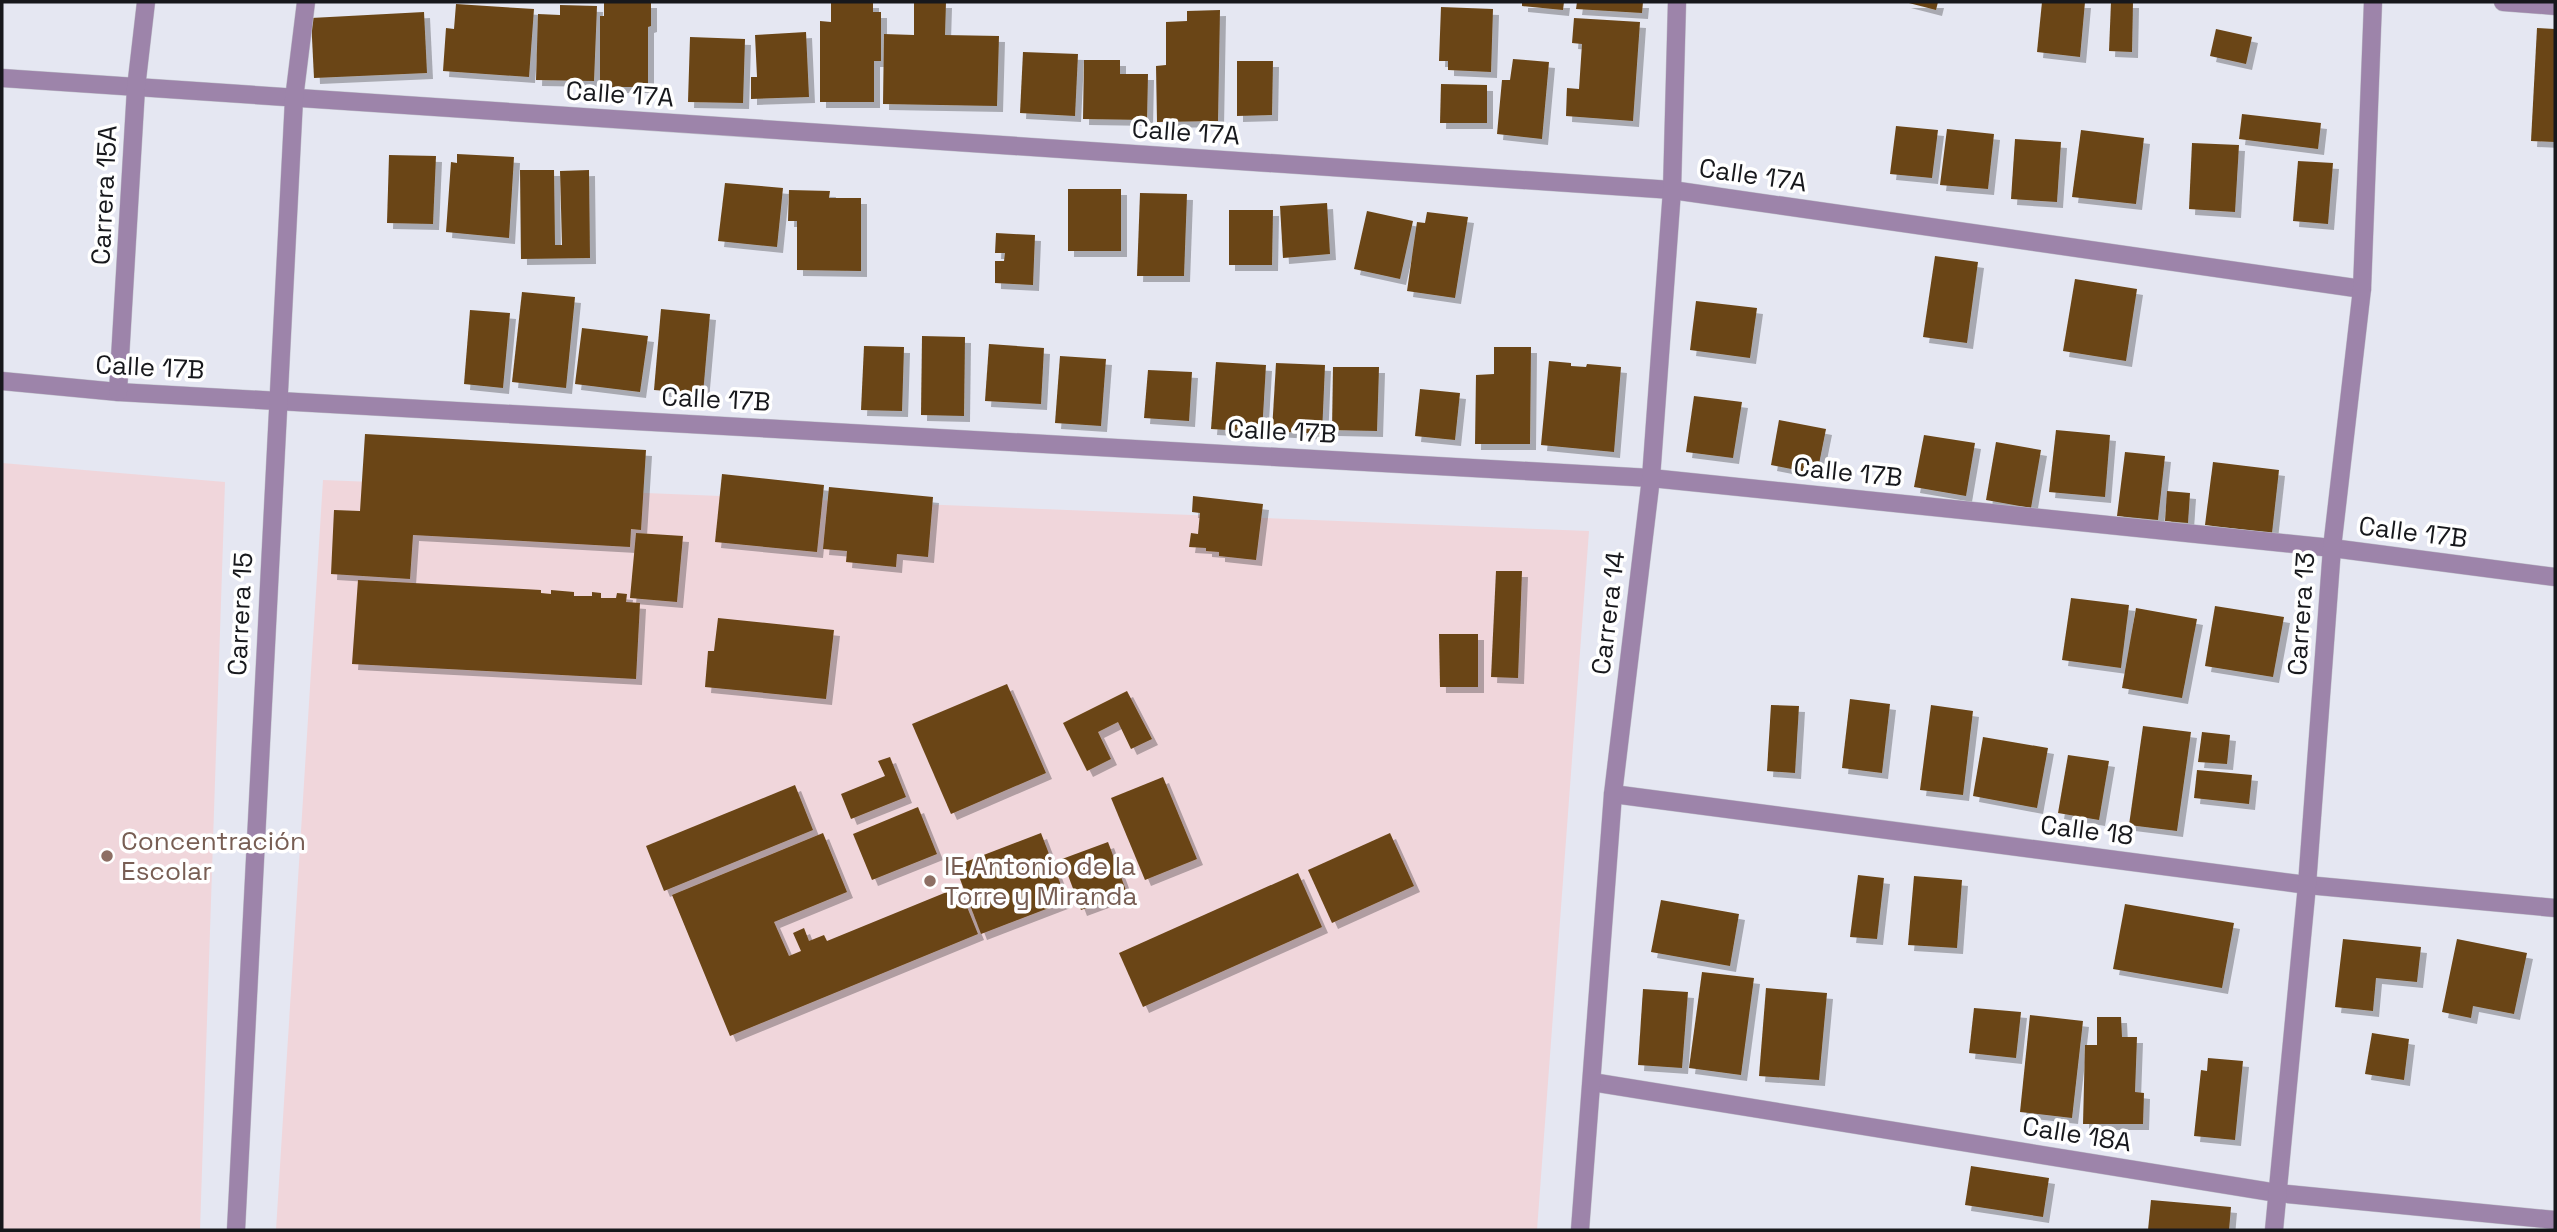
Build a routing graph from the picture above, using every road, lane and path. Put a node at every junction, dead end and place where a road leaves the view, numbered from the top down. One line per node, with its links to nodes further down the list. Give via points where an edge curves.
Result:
1 (146, 2): 8 (street, Carrera 15A)
2 (306, 2): 9 (street, Carrera 15)
3 (1677, 2): 10 (street, Carrera 14)
4 (2373, 2): 11 (street, Carrera 13)
5 (2503, 2): 6 (street)
6 (2555, 6)
7 (2, 78): 8 (street, Calle 17A)
8 (136, 88): 9 (street, Calle 17A); 13 (street, Carrera 15A)
9 (294, 99): 10 (street, Calle 17A); 14 (street, Carrera 15)
10 (1672, 190): 11 (street, Calle 17A); 15 (street, Carrera 14)
11 (2362, 289): 16 (street, Carrera 13)
12 (2, 382): 13 (street, Calle 17B)
13 (118, 392): 14 (street, Calle 17B)
14 (277, 400): 15 (street, Calle 17B); 24 (street, Carrera 15)
15 (1651, 478): 16 (street, Calle 17B); 18 (street, Carrera 14)
16 (2332, 548): 17 (street, Calle 17B); 19 (street, Carrera 13)
17 (2555, 577)
18 (1614, 794): 19 (street, Calle 18); 21 (street, Carrera 14)
19 (2308, 886): 20 (street, Calle 18); 22 (street, Carrera 13)
20 (2555, 908)
21 (1592, 1082): 22 (street, Calle 18A); 25 (street, Carrera 14)
22 (2277, 1193): 23 (street, Calle 18A); 26 (street, Carrera 13)
23 (2555, 1220)
24 (236, 1230)
25 (1580, 1230)
26 (2274, 1230)

